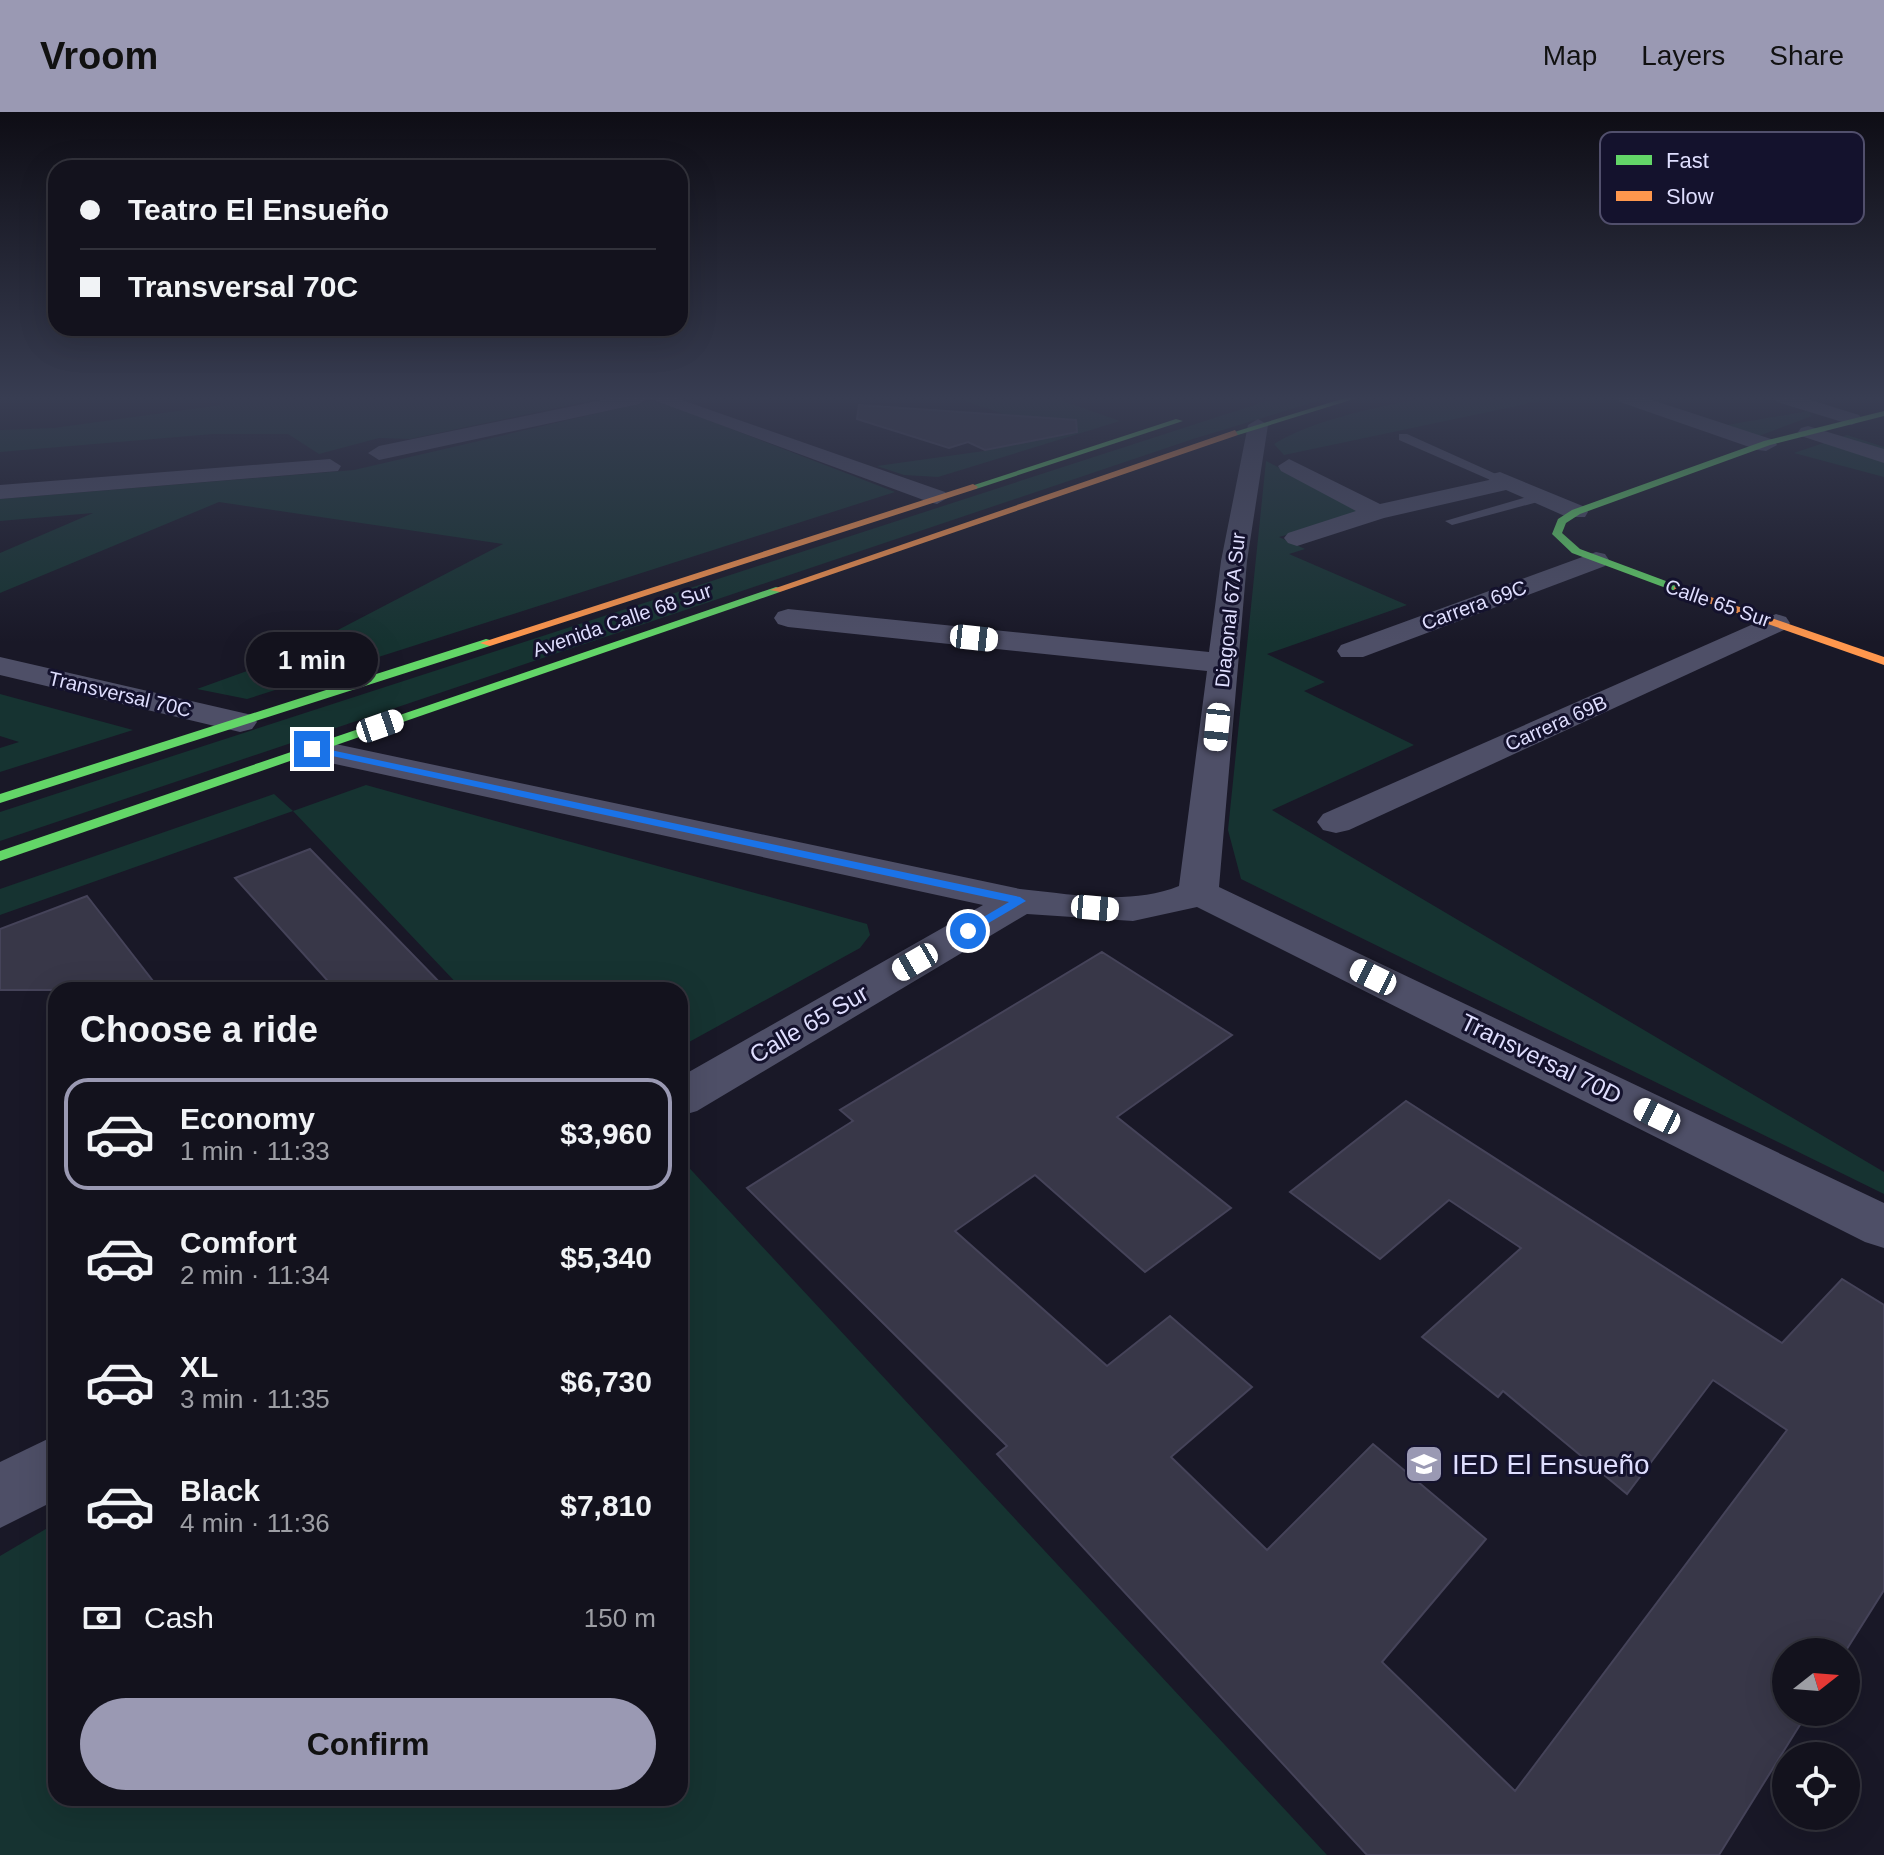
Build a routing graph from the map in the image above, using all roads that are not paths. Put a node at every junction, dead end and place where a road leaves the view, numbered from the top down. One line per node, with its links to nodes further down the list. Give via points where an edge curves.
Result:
1 (161, 479): 10 (street)
2 (887, 479): 11 (street)
3 (993, 479): 11 (main road, Avenida Calle 68 Sur)
4 (1099, 479): 25 (main road, Avenida Calle 68 Sur)
5 (1248, 479): 22 (street, Diagonal 67A Sur)
6 (1315, 479): 13 (street)
7 (1500, 479): 9 (lane)
8 (1669, 479): 14 (main road)
9 (1504, 481): 12 (street); 13 (street)
10 (0, 492)
11 (937, 497): 24 (main road, Avenida Calle 68 Sur)
12 (1540, 497): 14 (street); 15 (lane)
13 (1377, 512): 16 (street)
14 (1576, 512): 17 (main road, Calle 65 Sur, via 1562,521 1557,534)
15 (1452, 521)
16 (1297, 538)
17 (1596, 560): 19 (main road, Calle 65 Sur); 20 (street, Carrera 69C)
18 (788, 618): 22 (street)
19 (1776, 623): 21 (main road, Calle 65 Sur); 27 (street, Carrera 69B)
20 (1352, 651)
21 (1884, 661)
22 (1222, 663): 29 (street, Diagonal 67A Sur)
23 (0, 666): 24 (street, Transversal 70C)
24 (240, 722): 26 (main road, Avenida Calle 68 Sur)
25 (312, 749): 28 (main road, Avenida Calle 68 Sur); 30 (street)
26 (0, 799)
27 (1336, 822)
28 (0, 856)
29 (1198, 892): 30 (street, via 1158,907 1120,910); 32 (street, Transversal 70D)
30 (1020, 901): 31 (street, Calle 65 Sur)
31 (688, 1094)
32 (1884, 1227)
33 (48, 1470): 34 (street)
34 (0, 1497)

